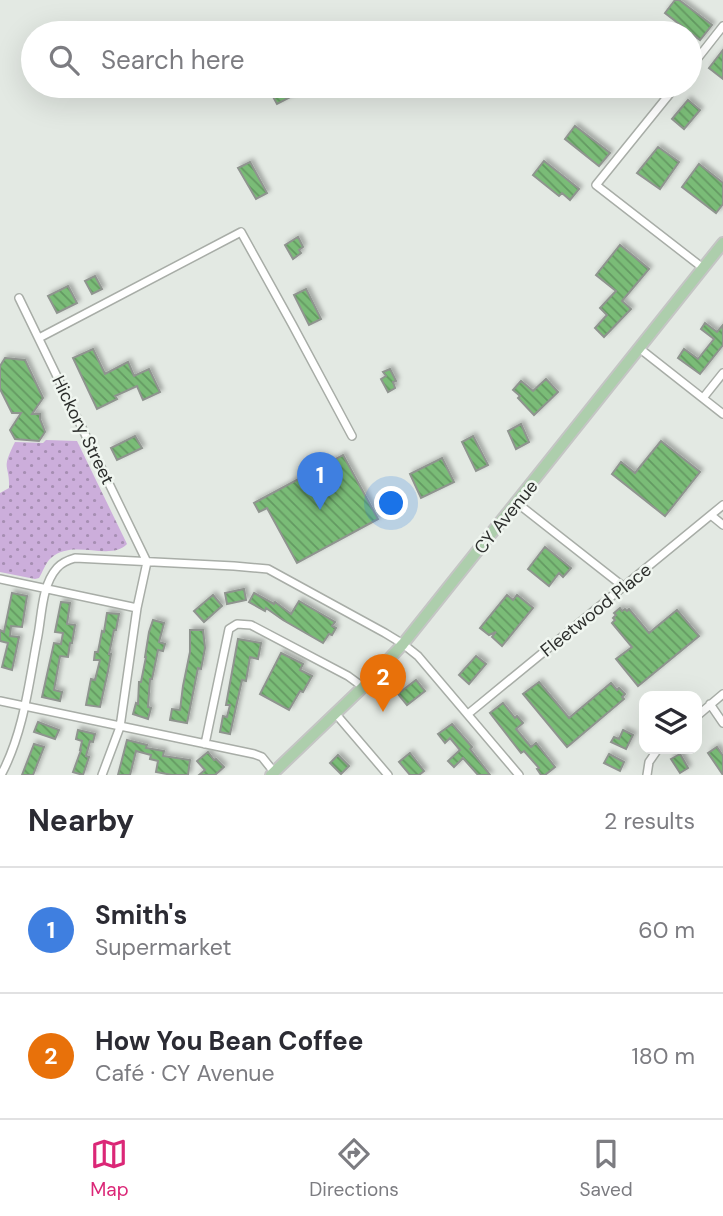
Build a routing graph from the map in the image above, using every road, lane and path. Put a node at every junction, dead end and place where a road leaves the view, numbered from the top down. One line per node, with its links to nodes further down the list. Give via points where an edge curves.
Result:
1 (723, 26): 2 (street)
2 (702, 53)
3 (666, 98): 5 (street, via 596,186)
4 (723, 243): 5 (main road, CY Avenue)
5 (703, 268): 8 (main road, CY Avenue)
6 (19, 298): 7 (street, Hickory Street)
7 (39, 338): 12 (street, via 241,232); 17 (street, Hickory Street)
8 (639, 348): 10 (street); 13 (main road, CY Avenue)
9 (723, 373): 10 (street)
10 (703, 398): 11 (street)
11 (723, 414)
12 (352, 436)
13 (517, 503): 19 (street); 22 (main road, CY Avenue)
14 (723, 505): 15 (street, Fleetwood Place)
15 (712, 516): 16 (street); 19 (street, Fleetwood Place)
16 (723, 525)
17 (147, 562): 20 (street, via 75,558 56,569); 21 (street); 22 (street, via 268,569)
18 (0, 579): 20 (street)
19 (624, 587): 30 (street, Fleetwood Place)
20 (46, 588): 21 (street); 27 (street)
21 (137, 608): 32 (street)
22 (403, 644): 23 (main road, CY Avenue); 30 (street)
23 (363, 687): 29 (main road, CY Avenue); 33 (street, via 251,625 237,624 229,629)
24 (723, 694): 26 (street)
25 (0, 701): 27 (street)
26 (710, 704): 28 (street); 31 (street)
27 (24, 706): 32 (street); 36 (street, via 12,755)
28 (702, 711)
29 (335, 713): 35 (main road, CY Avenue); 38 (street)
30 (468, 714): 39 (street)
31 (723, 723)
32 (120, 727): 33 (street); 37 (street)
33 (205, 744): 35 (street, via 262,757)
34 (655, 754): 40 (street)
35 (272, 773)
36 (1, 775)
37 (102, 775)
38 (388, 775)
39 (519, 775)
40 (647, 775)

